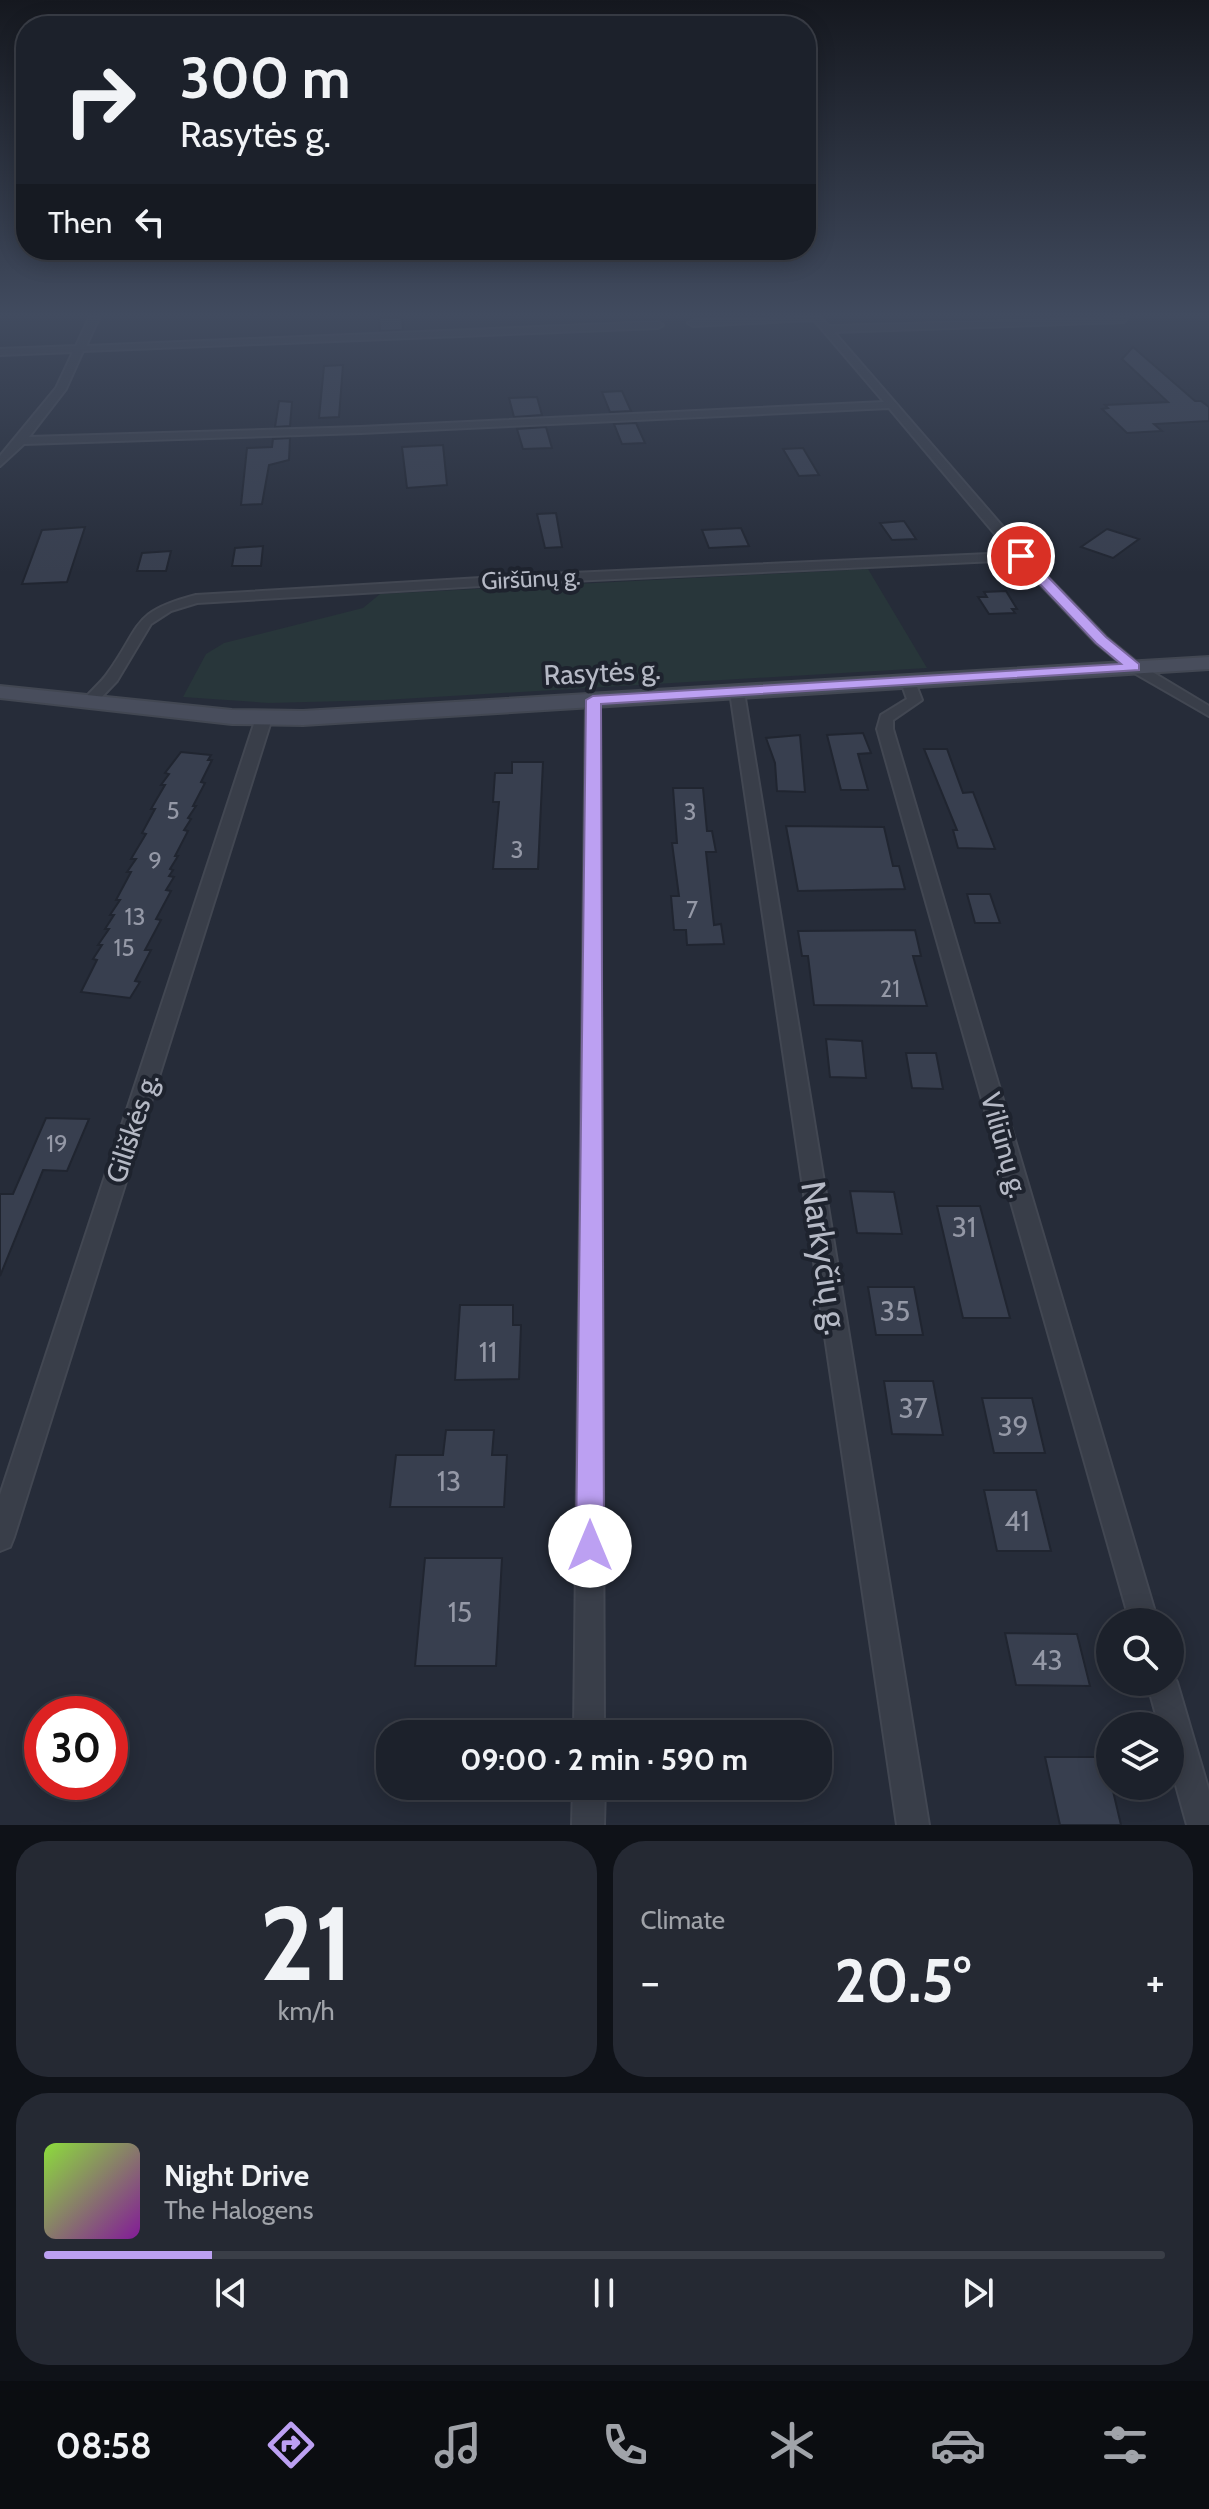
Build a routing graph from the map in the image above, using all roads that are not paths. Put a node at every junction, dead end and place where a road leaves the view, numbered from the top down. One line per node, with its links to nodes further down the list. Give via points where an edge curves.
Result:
1 (50, 403): 3 (street)
2 (894, 405): 3 (street); 5 (street)
3 (21, 441): 4 (street)
4 (0, 463)
5 (1021, 556): 7 (street); 12 (street, Giršūnų g., via 196,599 146,621 112,678)
6 (1209, 663): 7 (main road, Rasytės g.)
7 (1134, 667): 8 (main road, Rasytės g.); 13 (street)
8 (908, 682): 10 (main road, Rasytės g.); 16 (street, Viliūnų g., via 915,700 886,718 885,729)
9 (0, 692): 12 (main road, Rasytės g.)
10 (737, 692): 11 (main road, Rasytės g.); 21 (street, Narkyčių g.)
11 (593, 700): 14 (main road, Rasytės g.); 18 (street)
12 (89, 702): 14 (main road, Rasytės g.)
13 (1209, 712)
14 (264, 718): 15 (street, Giliškės g.)
15 (0, 1537)
16 (1140, 1608)
17 (1166, 1696): 22 (street)
18 (589, 1720)
19 (589, 1800): 20 (street)
20 (588, 1825)
21 (913, 1825)
22 (1203, 1825)

